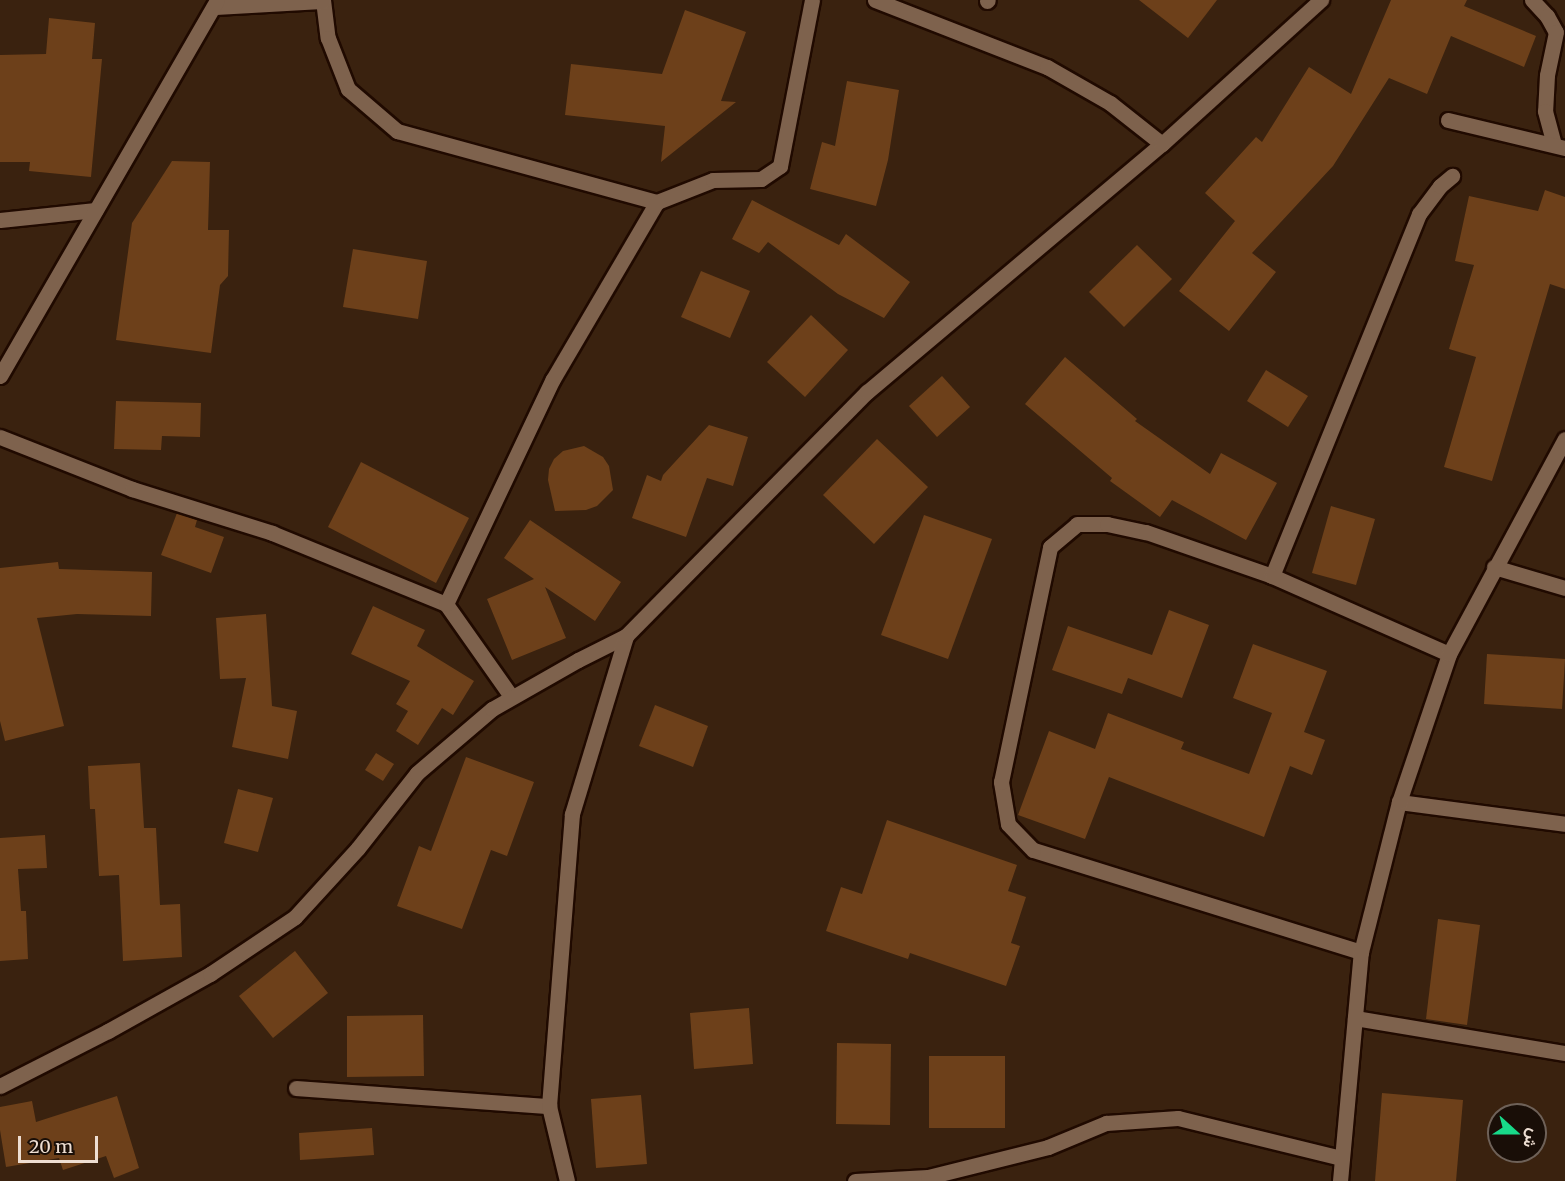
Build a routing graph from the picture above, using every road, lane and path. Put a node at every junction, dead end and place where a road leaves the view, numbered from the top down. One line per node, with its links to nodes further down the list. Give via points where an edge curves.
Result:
1 (323, 0): 6 (street); 11 (street, via 328,38 348,89 397,131)
2 (812, 0): 11 (street, via 780,166 761,179 713,180)
3 (875, 0): 8 (street, via 1047,67 1110,103)
4 (1321, 0): 8 (street)
5 (1532, 0): 9 (street, via 1556,32 1545,111)
6 (215, 3): 12 (street)
7 (1448, 120): 9 (street)
8 (1162, 144): 21 (street, via 867,392)
9 (1559, 147)
10 (1452, 176): 18 (street, via 1419,213)
11 (657, 202): 20 (street, via 553,379)
12 (95, 210): 13 (street); 14 (street)
13 (0, 220)
14 (0, 376)
15 (0, 437): 20 (street, via 132,489 272,532)
16 (1565, 439): 17 (street)
17 (1494, 567): 19 (street); 22 (street)
18 (1272, 576): 22 (street); 26 (street, via 1146,532 1107,524 1077,524 1050,547 1001,782 1008,824 1033,850)
19 (1565, 588)
20 (446, 604): 23 (street)
21 (626, 636): 23 (street); 31 (street, via 572,814)
22 (1449, 654): 24 (street)
23 (511, 696): 29 (street, via 417,773 358,848 295,917 210,974)
24 (1399, 802): 25 (street); 26 (street)
25 (1565, 824)
26 (1361, 952): 27 (street)
27 (1354, 1018): 28 (street); 32 (street)
28 (1565, 1053)
29 (0, 1086)
30 (296, 1088): 31 (street)
31 (549, 1106): 33 (street)
32 (1341, 1158): 34 (street, via 1178,1118 1106,1123 1048,1147 928,1177); 35 (street)
33 (567, 1181)
34 (855, 1181)
35 (1340, 1181)

